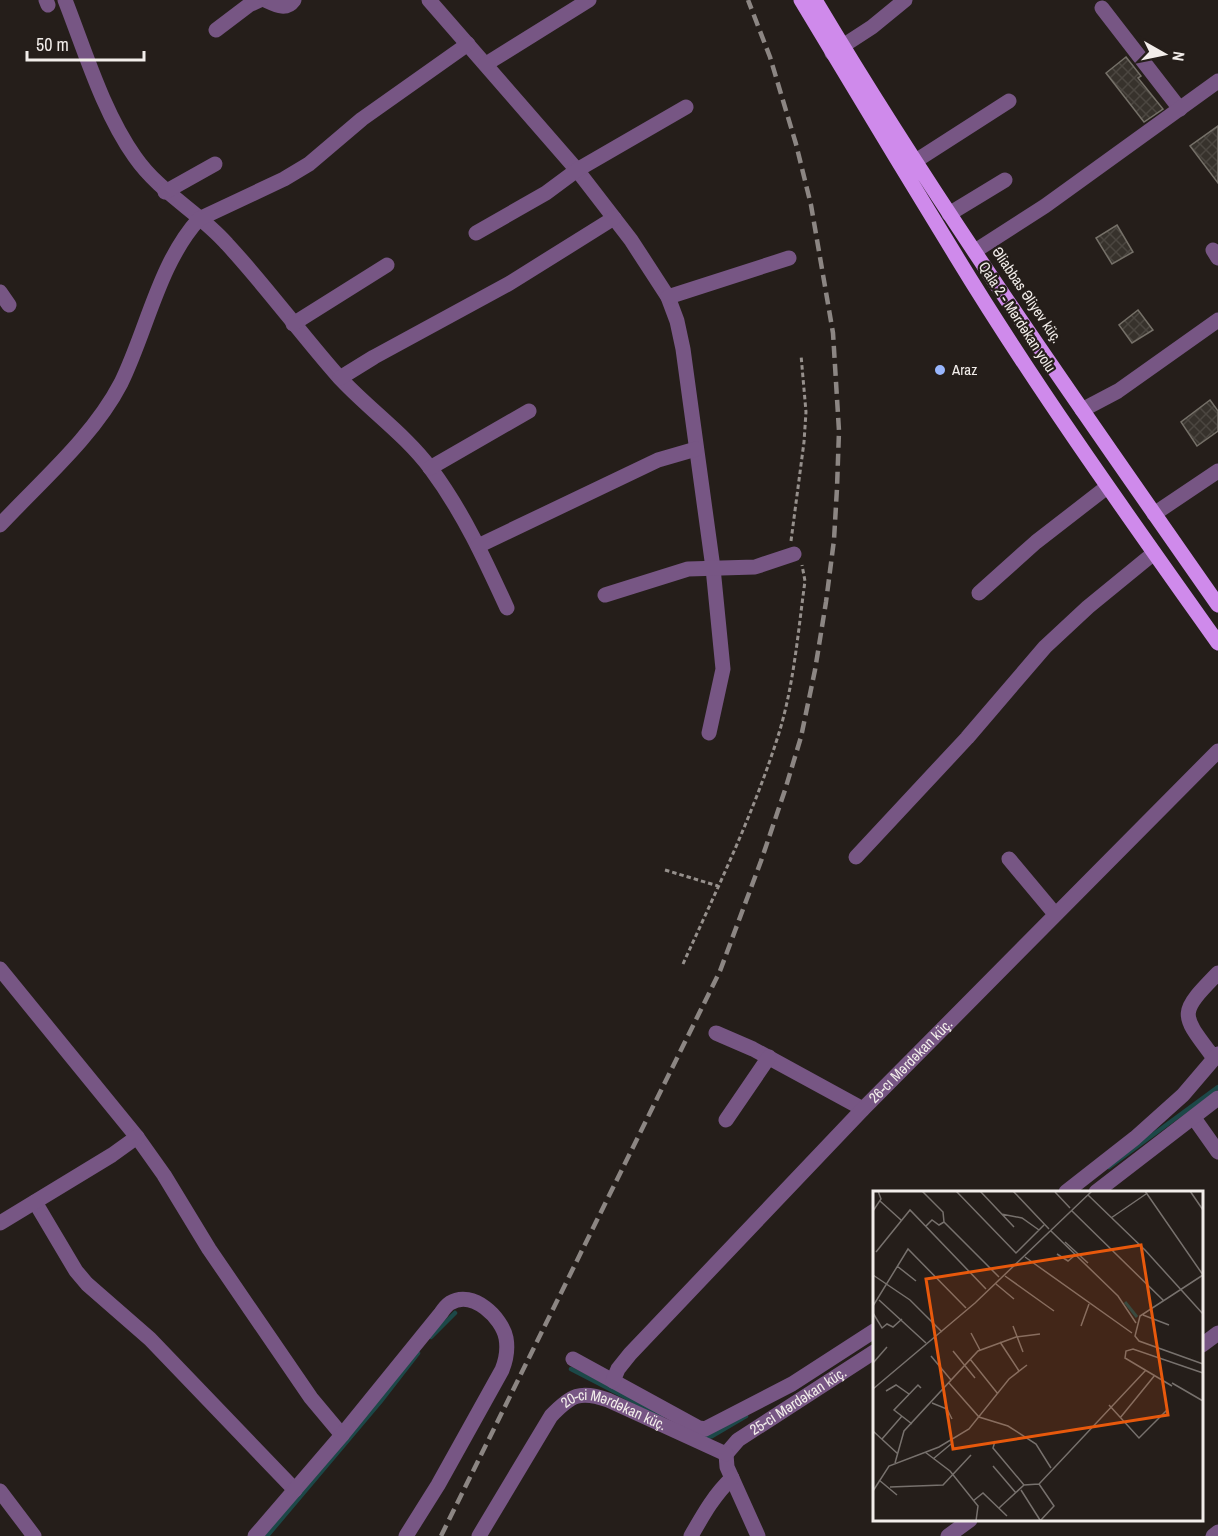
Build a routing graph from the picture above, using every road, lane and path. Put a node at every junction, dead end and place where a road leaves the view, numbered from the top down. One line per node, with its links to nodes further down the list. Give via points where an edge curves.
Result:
1 (64, 0): 23 (street, via 123,137)
2 (260, 0): 11 (street)
3 (265, 0): 4 (street, via 283,7)
4 (294, 0)
5 (429, 0): 12 (street)
6 (589, 0): 14 (street)
7 (801, 0): 13 (main road, Qala 2 - Mərdəkan yolu)
8 (814, 0): 13 (main road, Əliabbas Əliyev küç.)
9 (905, 0): 13 (street)
10 (1102, 8): 18 (street)
11 (216, 30)
12 (468, 44): 14 (street); 26 (street, via 362,119 309,164)
13 (837, 50): 19 (main road, Əliabbas Əliyev küç.); 43 (main road, Qala 2 - Mərdəkan yolu, via 956,257)
14 (486, 64): 21 (street)
15 (1218, 81): 18 (street)
16 (1009, 101): 19 (street)
17 (686, 107): 21 (street)
18 (1180, 109): 28 (street)
19 (914, 162): 24 (main road, Əliabbas Əliyev küç.)
20 (215, 164): 23 (street)
21 (577, 170): 25 (street); 27 (street, via 546,193)
22 (1005, 180): 24 (street)
23 (165, 192): 26 (street)
24 (949, 214): 28 (main road, Əliabbas Əliyev küç.)
25 (614, 218): 32 (street); 37 (street, via 510,283)
26 (199, 219): 35 (street, via 227,244); 45 (street, via 181,244 105,410)
27 (476, 233)
28 (975, 251): 38 (main road, Əliabbas Əliyev küç.)
29 (789, 258): 32 (street)
30 (387, 265): 35 (street)
31 (0, 292): 33 (street)
32 (668, 297): 40 (street, via 683,349)
33 (9, 305)
34 (1218, 320): 38 (street, via 1118,391)
35 (292, 324): 37 (street)
36 (801, 355): 48 (path, via 806,412 791,541)
37 (340, 378): 41 (street)
38 (1082, 410): 44 (main road, Əliabbas Əliyev küç.)
39 (529, 411): 41 (street)
40 (696, 449): 46 (street, via 658,460); 49 (street)
41 (430, 468): 46 (street)
42 (1218, 471): 44 (street)
43 (1107, 487): 47 (main road, Qala 2 - Mərdəkan yolu); 50 (street, via 1061,521)
44 (1154, 514): 52 (main road, Əliabbas Əliyev küç.)
45 (0, 525)
46 (478, 546): 53 (street)
47 (1154, 553): 54 (main road, Qala 2 - Mərdəkan yolu); 57 (street, via 1045,647)
48 (794, 554): 49 (street, via 754,567); 60 (path, via 804,570 805,581 792,678 779,733 744,829)
49 (713, 568): 51 (street, via 669,573); 55 (street, via 723,669)
50 (979, 593)
51 (606, 595)
52 (1217, 600)
53 (507, 608)
54 (1218, 643)
55 (709, 733)
56 (1218, 751): 61 (street, 26-cı Mərdəkan küç.)
57 (856, 857)
58 (1009, 859): 61 (street)
59 (665, 870): 60 (path)
60 (718, 886): 62 (path)
61 (1054, 914): 69 (street, 26-cı Mərdəkan küç.)
62 (683, 964)
63 (0, 969): 72 (street)
64 (1218, 973): 66 (street, via 1198,993 1188,1011 1192,1029)
65 (716, 1033): 67 (street)
66 (1216, 1056): 74 (street, via 1184,1095)
67 (769, 1057): 69 (street); 71 (street)
68 (1218, 1098): 70 (street)
69 (863, 1109): 83 (street, 26-cı Mərdəkan küç., via 630,1354)
70 (1194, 1118): 73 (street); 75 (street)
71 (726, 1120)
72 (137, 1137): 76 (street); 84 (street, via 311,1398)
73 (1218, 1152)
74 (1067, 1191)
75 (1097, 1191)
76 (35, 1202): 77 (street); 87 (street, via 87,1284 150,1339)
77 (0, 1223)
78 (873, 1332): 83 (street, via 792,1384 705,1429)
79 (1218, 1333): 80 (street)
80 (1203, 1344)
81 (873, 1353): 85 (street, 25-ci Mərdəkan küç., via 738,1440)
82 (573, 1359): 83 (street)
83 (613, 1381)
84 (342, 1435): 87 (street); 93 (street, via 451,1303 474,1302 489,1310 501,1324 507,1341 502,1370)
85 (726, 1454): 86 (street); 94 (street, 20-ci Mərdəkan küç., via 608,1400 593,1395 574,1396 551,1416)
86 (732, 1478): 95 (street, via 710,1503); 96 (street)
87 (295, 1490): 92 (street)
88 (0, 1491): 91 (street)
89 (969, 1521): 97 (street)
90 (1218, 1532): 98 (street)
91 (34, 1536)
92 (255, 1536)
93 (406, 1536)
94 (479, 1536)
95 (691, 1536)
96 (758, 1536)
97 (948, 1536)
98 (1213, 1536)

